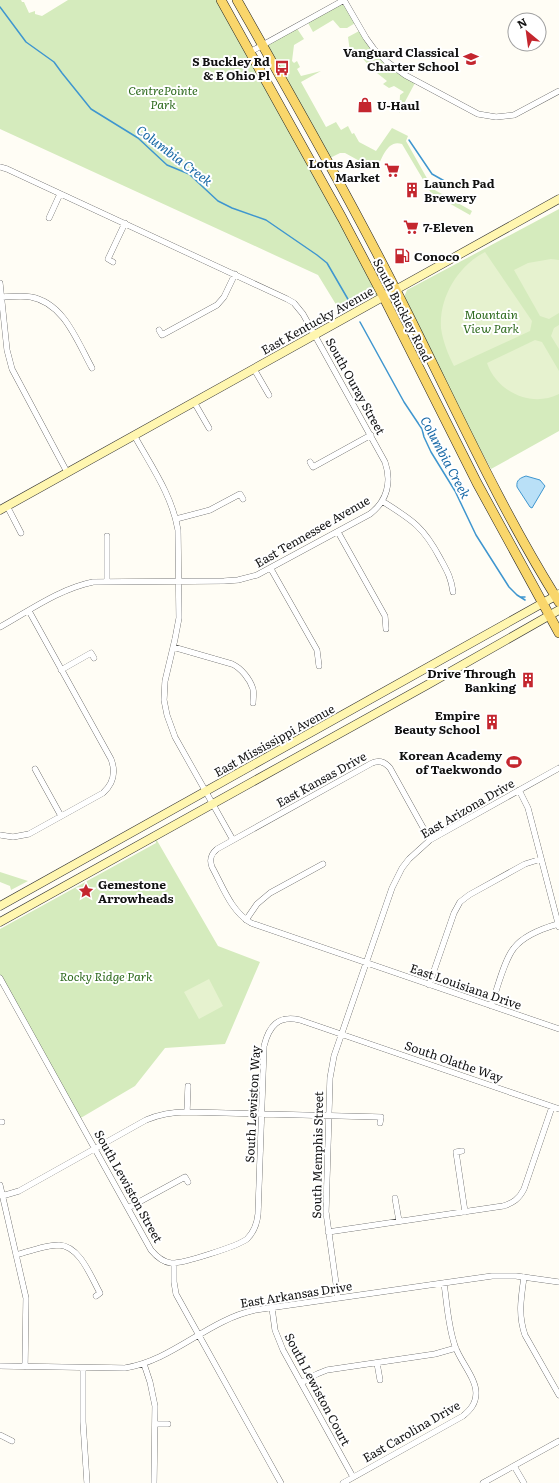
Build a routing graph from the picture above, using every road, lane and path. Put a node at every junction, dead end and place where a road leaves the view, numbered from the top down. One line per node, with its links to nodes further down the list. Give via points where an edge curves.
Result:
1 (221, 0): 5 (main road, South Buckley Road)
2 (237, 0): 4 (main road, South Buckley Road)
3 (344, 0): 4 (street); 6 (street, via 366,38 386,61 405,75 478,114 496,117 514,114)
4 (263, 45): 5 (street); 15 (main road, South Buckley Road)
5 (250, 52): 16 (main road, South Buckley Road)
6 (559, 91)
7 (0, 167): 8 (street, South Ouray Street)
8 (60, 194): 10 (street); 11 (street, South Ouray Street)
9 (559, 199): 15 (main road, East Kentucky Avenue)
10 (49, 218)
11 (125, 224): 12 (street, via 108,259); 13 (street, South Ouray Street)
12 (113, 262)
13 (235, 274): 18 (street, via 224,297 216,305 162,335); 19 (street, South Ouray Street, via 294,303)
14 (0, 283): 17 (street)
15 (395, 290): 16 (main road, East Kentucky Avenue); 40 (main road, South Buckley Road, via 486,472)
16 (383, 296): 19 (main road, East Kentucky Avenue); 41 (main road, South Buckley Road, via 477,483)
17 (2, 297): 20 (street, via 30,297 52,306 64,318); 28 (street, via 7,350 12,369)
18 (159, 330)
19 (315, 334): 21 (main road, East Kentucky Avenue); 26 (street, South Ouray Street)
20 (92, 368)
21 (254, 369): 22 (street, East Kentucky Avenue); 23 (main road, East Kentucky Avenue)
22 (269, 395)
23 (194, 402): 24 (street); 25 (main road, East Kentucky Avenue)
24 (209, 428)
25 (134, 435): 28 (main road, East Kentucky Avenue); 32 (street, via 168,496)
26 (371, 435): 27 (street, via 313,467); 30 (street, South Ouray Street, via 387,468 389,482)
27 (310, 462)
28 (67, 472): 31 (main road, East Kentucky Avenue)
29 (243, 499): 32 (street, via 240,494 210,510)
30 (382, 501): 33 (street, East Tennessee Avenue, via 370,514); 39 (street, via 410,519 427,536 452,579)
31 (3, 508): 34 (street, East Kentucky Avenue)
32 (176, 519): 38 (street)
33 (338, 532): 36 (street, East Tennessee Avenue); 46 (street, via 385,616)
34 (21, 533)
35 (106, 536): 37 (street)
36 (271, 568): 38 (street, East Tennessee Avenue, via 238,580); 50 (street, via 317,650)
37 (106, 581): 38 (street, East Tennessee Avenue); 43 (street, East Tennessee Avenue, via 75,587)
38 (179, 581): 48 (street, via 179,618)
39 (453, 592)
40 (558, 598): 41 (main road, East Mississippi Avenue)
41 (542, 603): 44 (main road, South Buckley Road); 56 (main road, East Mississippi Avenue)
42 (559, 610): 44 (main road)
43 (29, 611): 45 (street, East Tennessee Avenue); 51 (street)
44 (549, 616): 47 (main road, South Buckley Road); 57 (main road)
45 (0, 627)
46 (386, 629)
47 (559, 633)
48 (173, 647): 52 (street, via 236,666 253,689); 56 (street, via 164,681 167,715 175,737)
49 (94, 658): 51 (street, via 91,653)
50 (319, 666)
51 (61, 670): 58 (street, via 113,765 113,778 103,793)
52 (254, 703)
53 (559, 768): 55 (street, East Arizona Drive)
54 (35, 769): 58 (street)
55 (519, 790): 61 (street, East Arizona Drive); 62 (street, via 528,808)
56 (206, 792): 57 (street); 64 (main road, East Mississippi Avenue)
57 (213, 804): 60 (street); 66 (main road)
58 (61, 816): 59 (street, via 29,834)
59 (0, 836)
60 (233, 840): 61 (street, East Kansas Drive, via 377,761 390,768); 65 (street, via 213,852 210,863 232,905)
61 (430, 840): 68 (street, East Arizona Drive, via 409,859 396,878)
62 (541, 859): 67 (street); 70 (street, via 525,864 460,902)
63 (323, 864): 65 (street, via 270,893 257,904)
64 (0, 906)
65 (246, 920): 68 (street, East Louisiana Drive)
66 (0, 922)
67 (559, 926): 71 (street, via 542,930 515,946 508,958)
68 (366, 963): 70 (street, East Louisiana Drive); 72 (street, East Arizona Drive)
69 (0, 978): 82 (street, South Lewiston Street)
70 (429, 985): 71 (street, East Louisiana Drive)
71 (491, 1006): 73 (street, East Louisiana Drive)
72 (348, 1015): 74 (street, South Memphis Street)
73 (559, 1029)
74 (341, 1034): 76 (street, South Olathe Way); 79 (street, South Lewiston Way, via 293,1018 272,1027 264,1046); 80 (street, South Memphis Street, via 331,1067)
75 (188, 1086): 78 (street)
76 (552, 1106): 77 (street, South Olathe Way); 89 (street, via 520,1195 509,1204)
77 (559, 1109)
78 (187, 1112): 79 (street); 82 (street, via 155,1116)
79 (261, 1114): 80 (street); 93 (street, South Lewiston Way, via 258,1221 254,1235 236,1245)
80 (328, 1116): 81 (street, via 380,1117); 91 (street, South Memphis Street)
81 (380, 1123)
82 (95, 1148): 86 (street, via 19,1191); 88 (street, South Lewiston Street)
83 (462, 1151): 89 (street, via 456,1152)
84 (188, 1182): 88 (street, via 185,1177)
85 (0, 1185): 86 (street)
86 (2, 1196): 92 (street)
87 (395, 1198): 90 (street)
88 (128, 1208): 93 (street, South Lewiston Street, via 155,1255 166,1262)
89 (465, 1212): 90 (street)
90 (399, 1221): 91 (street)
91 (328, 1232): 98 (street, South Memphis Street)
92 (16, 1254): 97 (street, via 70,1245 100,1293); 105 (street, via 26,1298)
93 (174, 1263): 100 (street, via 175,1290)
94 (524, 1277): 95 (street, East Arkansas Drive); 96 (street, East Arkansas Drive, via 492,1276); 109 (street, via 520,1311 522,1326)
95 (559, 1282)
96 (444, 1283): 98 (street, East Arkansas Drive); 101 (street, East Carolina Drive)
97 (96, 1296)
98 (338, 1298): 99 (street, East Arkansas Drive)
99 (272, 1308): 100 (street, East Arkansas Drive, via 237,1315); 108 (street, South Lewiston Court, via 278,1340)
100 (199, 1335): 103 (street, East Arkansas Drive); 119 (street)
101 (456, 1348): 102 (street); 116 (street, East Carolina Drive, via 474,1384 477,1401 463,1416)
102 (378, 1363): 107 (street); 108 (street, via 322,1371)
103 (144, 1364): 106 (street, East Arkansas Drive, via 125,1368); 110 (street, via 153,1396)
104 (0, 1366): 105 (street, East Arkansas Drive)
105 (25, 1367): 106 (street, East Arkansas Drive)
106 (83, 1368): 117 (street)
107 (380, 1380)
108 (301, 1383): 116 (street, South Lewiston Court)
109 (559, 1395)
110 (155, 1424): 111 (street); 118 (street)
111 (168, 1424)
112 (0, 1436): 113 (street)
113 (12, 1440)
114 (559, 1441): 115 (street)
115 (514, 1466): 121 (street); 122 (street)
116 (353, 1477): 120 (street)
117 (87, 1483)
118 (154, 1483)
119 (281, 1483)
120 (342, 1483)
121 (483, 1483)
122 (524, 1483)

